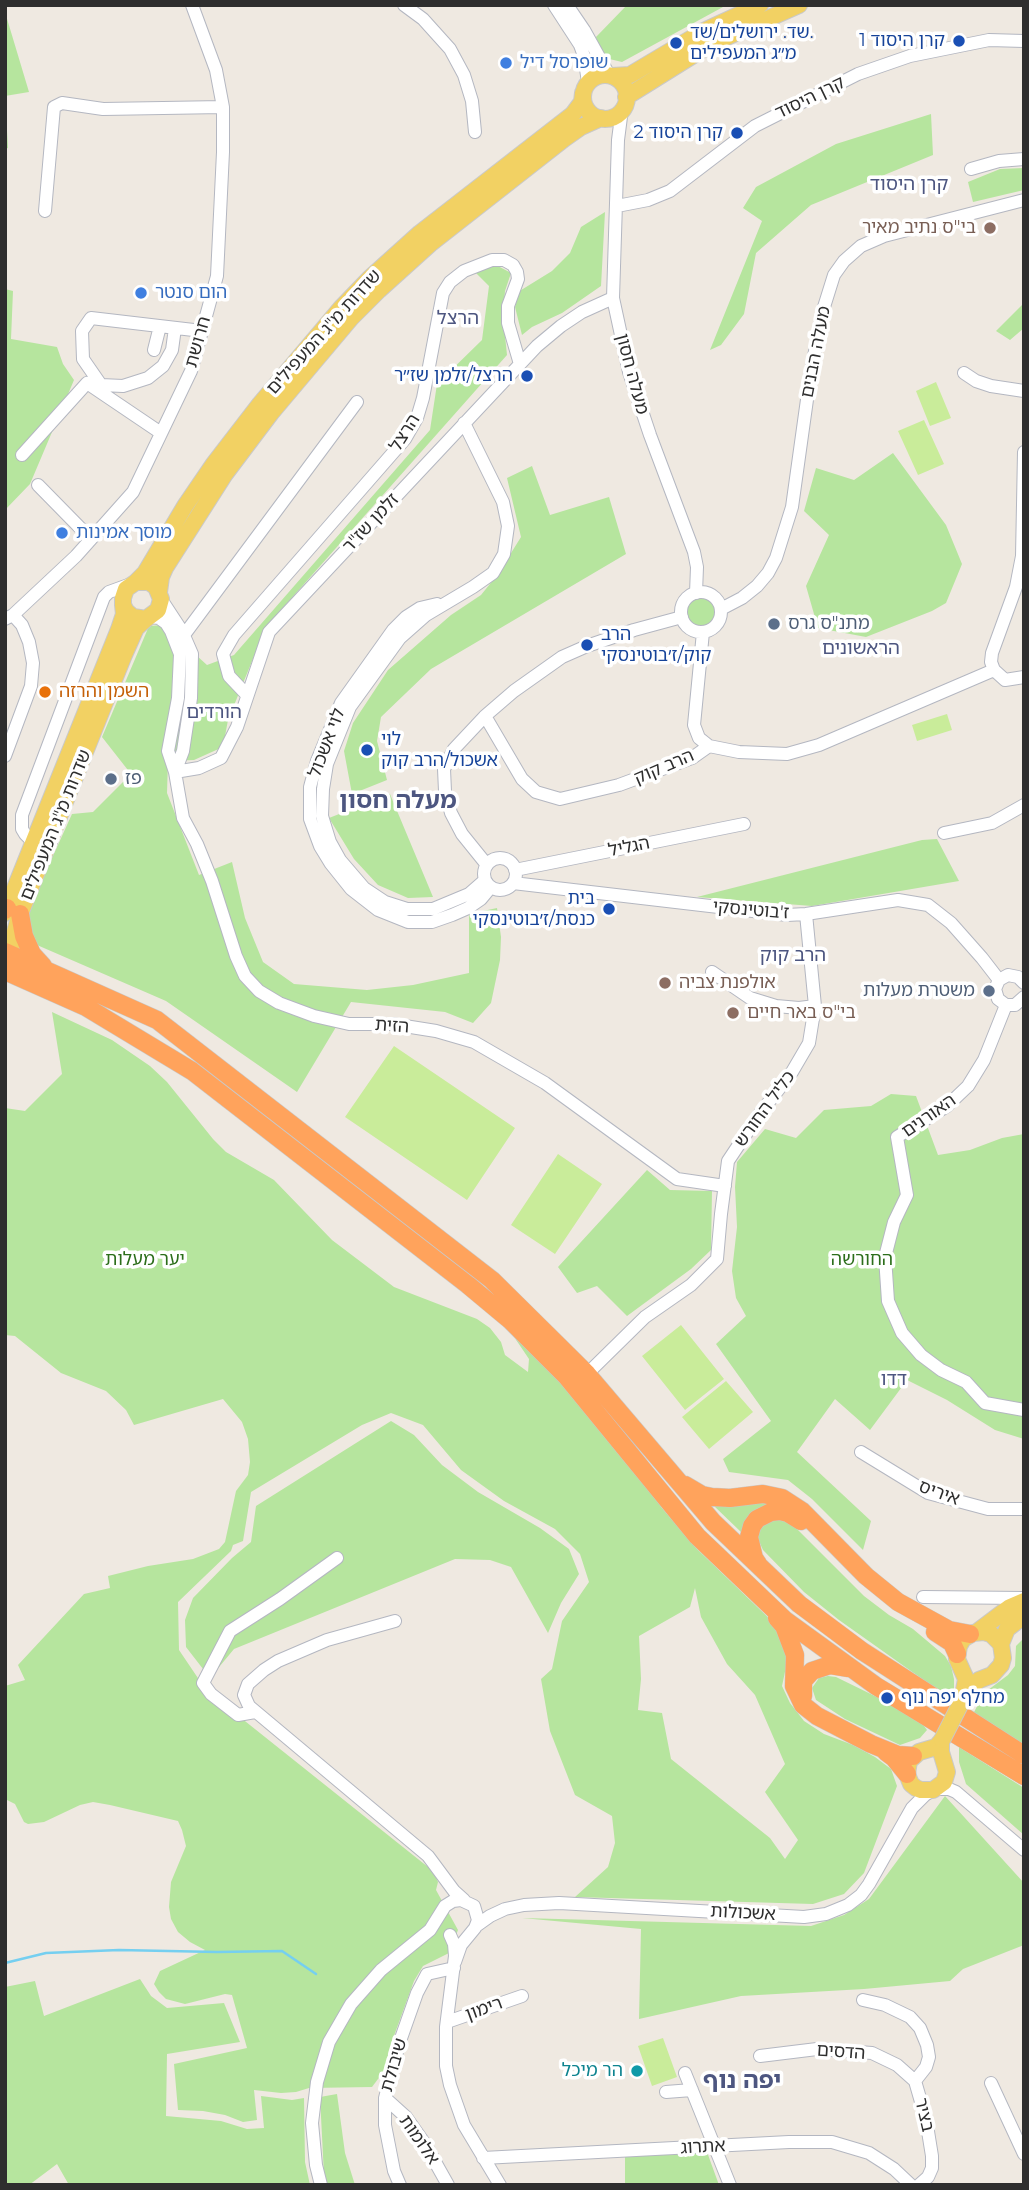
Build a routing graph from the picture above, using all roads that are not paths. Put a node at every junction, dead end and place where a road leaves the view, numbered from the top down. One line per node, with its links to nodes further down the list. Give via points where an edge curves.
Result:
1 (192, 5): 11 (street, חרושת, via 216,70)
2 (404, 5): 13 (street, via 424,19 450,49 472,101)
3 (554, 5): 9 (street, via 580,45)
4 (567, 5): 8 (street)
5 (757, 6): 8 (main road, via 630,75)
6 (791, 7): 10 (main road, via 711,44)
7 (1024, 41): 18 (street, קרן היסוד, via 989,40 923,53 858,74 754,126 670,191)
8 (610, 76): 9 (main road, via 598,76); 10 (main road, via 624,87)
9 (586, 87): 12 (main road, via 585,106); 35 (main road, שדרות מ"ג המעפילים, via 573,114 420,233 341,308 213,465 145,573)
10 (624, 103): 12 (main road, via 618,114); 14 (street, מעלה חסון)
11 (223, 107): 19 (street, via 103,109 62,103 54,107); 23 (street, חרושת, via 217,276)
12 (603, 118): 14 (street, מעלה חסון); 37 (main road, שדרות מ"ג המעפילים, via 581,127 430,244 351,318 225,474 165,568)
13 (475, 132)
14 (618, 145): 18 (street, מעלה חסון)
15 (1024, 159): 16 (street)
16 (971, 169)
17 (1024, 200): 39 (street, מעלה הבנים, via 884,236 861,246 844,261 834,275 824,307 792,507 776,558 757,586)
18 (617, 206): 20 (street, מעלה חסון)
19 (45, 211)
20 (613, 299): 25 (street, זלמן שז"ר, via 561,326); 36 (street, מעלה חסון, via 629,372 694,552)
21 (160, 326): 22 (street); 22 (street, via 91,318 82,331 83,359 101,385 123,386 148,378 163,366 172,350); 24 (street)
22 (175, 328): 23 (street)
23 (202, 331): 30 (street, חרושת, via 191,371)
24 (154, 349)
25 (520, 364): 29 (street, זלמן שז"ר); 47 (street, הרצל, via 508,323 508,306 518,279 513,264 492,260 464,271 443,293 423,398 405,439 234,635 223,654 229,676)
26 (964, 373): 27 (street, via 991,386)
27 (1024, 391)
28 (357, 402): 44 (street)
29 (464, 423): 47 (street, זלמן שז"ר, via 269,632); 58 (street, לוי אשכול, via 503,502 508,526 504,554 493,573 473,587 420,608 393,630 341,703 310,787 310,819 320,846 351,889 378,911 408,922 432,922 468,908 481,899)
30 (161, 433): 32 (street, via 87,383); 34 (street, חרושת, via 133,492)
31 (1024, 452): 45 (street, via 1022,556 992,653)
32 (22, 455)
33 (38, 485): 34 (street)
34 (91, 539): 40 (street, חרושת)
35 (133, 583): 37 (main road, via 149,582); 38 (main road, via 126,589); 55 (street, via 109,592 99,607 22,815 22,829)
36 (696, 593): 39 (street, via 715,598); 41 (street, via 686,600)
37 (160, 595): 42 (main road, via 158,610); 44 (street, הזית)
38 (123, 605): 42 (main road, via 132,617); 55 (main road, שדרות מ"ג המעפילים, via 119,629)
39 (721, 609): 43 (street, via 719,622)
40 (9, 617): 50 (street, via 22,625 33,663 31,686)
41 (682, 617): 43 (street, via 687,627); 48 (street, via 562,657)
42 (148, 618): 51 (street, הזית, via 166,623 180,654 168,751); 55 (main road, שדרות מ"ג המעפילים, via 132,635)
43 (703, 632): 49 (street, via 694,725)
44 (184, 635): 51 (street, הזית, via 192,654 191,698)
45 (994, 670): 46 (street, via 1005,680); 49 (street, הרב קוק, via 819,745 787,754)
46 (1024, 677)
47 (247, 695): 51 (street, זלמן שז"ר, via 221,758)
48 (485, 716): 49 (street, הרב קוק, via 522,779 536,792 560,799 619,785 692,758); 56 (street, via 453,749 444,769 451,813)
49 (709, 746)
50 (5, 756)
51 (175, 772): 70 (street, הזית, via 183,818 212,881 236,956 259,991 314,1016 349,1024 436,1031 474,1042 545,1083 677,1179)
52 (1024, 805): 54 (street, via 992,823)
53 (744, 824): 57 (street, הגליל)
54 (944, 833)
55 (40, 845): 60 (main road, שדרות מ"ג המעפילים)
56 (487, 865): 57 (street, via 500,859); 58 (street, via 484,875)
57 (515, 870): 59 (street)
58 (488, 883): 59 (street, via 500,890)
59 (513, 883): 61 (street, ז'בוטינסקי)
60 (9, 911): 62 (main road, שדרות מ"ג המעפילים); 63 (highway, via 32,954)
61 (806, 914): 65 (street, ז'בוטינסקי, via 898,900 928,905 951,923); 69 (street, כליל החורש)
62 (6, 958): 63 (highway); 81 (highway, via 192,1071 510,1320 566,1377 697,1536)
63 (48, 971): 71 (highway, via 157,1020 492,1280)
64 (712, 972): 69 (street, via 750,998 776,1006)
65 (999, 980): 66 (street, via 1013,975); 68 (street, via 996,995)
66 (1024, 983)
67 (1023, 1000): 68 (street)
68 (1006, 1005): 72 (street, האורנים, via 985,1060 968,1086 947,1106 897,1137 907,1195 885,1257 888,1301 902,1333 921,1355 966,1382 985,1403)
69 (815, 1006): 70 (street, כליל החורש, via 802,1056 728,1161)
70 (725, 1185): 71 (street, כליל החורש, via 718,1259 691,1285 645,1317)
71 (587, 1374): 74 (highway)
72 (1024, 1410)
73 (861, 1452): 75 (street, איריס, via 928,1493 988,1509)
74 (676, 1480): 77 (highway); 85 (highway, via 712,1497 763,1494 782,1498 802,1511 898,1602 948,1630)
75 (1024, 1509)
76 (337, 1558): 91 (street, via 230,1631 203,1683 238,1715)
77 (762, 1570): 87 (highway, via 751,1547 752,1526 762,1515 788,1513 869,1590 948,1639); 95 (highway, via 820,1622)
78 (923, 1597): 79 (street)
79 (986, 1599): 80 (street); 83 (street, via 995,1604)
80 (1024, 1600): 83 (main road)
81 (764, 1601): 88 (highway); 92 (highway, via 784,1626 792,1646 799,1699)
82 (1024, 1616): 86 (main road, via 1007,1629)
83 (996, 1618): 85 (main road)
84 (396, 1621): 91 (street, via 327,1640 264,1670 248,1684 244,1695)
85 (973, 1633): 86 (main road, via 991,1634); 87 (main road, via 963,1639)
86 (1001, 1644): 89 (main road, via 1001,1665)
87 (960, 1662): 89 (main road, via 973,1677); 90 (main road, via 966,1679)
88 (850, 1669): 92 (highway, via 823,1665 807,1675 803,1693); 97 (highway)
89 (985, 1678): 90 (main road)
90 (963, 1697): 93 (main road, bridge)
91 (255, 1712): 103 (street, via 425,1853)
92 (817, 1716): 94 (highway)
93 (931, 1747): 94 (highway, via 904,1756); 96 (main road, via 941,1752); 98 (main road, via 909,1761)
94 (883, 1749): 98 (highway)
95 (1024, 1755)
96 (945, 1766): 99 (main road, via 944,1782); 100 (street)
97 (1024, 1776)
98 (909, 1779): 99 (main road, via 921,1790); 101 (street, via 914,1792)
99 (934, 1789): 100 (street); 101 (street, אשכולות)
100 (956, 1792): 102 (street)
101 (912, 1808): 105 (street, אשכולות, via 861,1895 826,1914 804,1917 559,1903)
102 (1024, 1850)
103 (441, 1873): 104 (street); 106 (street, via 447,1892)
104 (466, 1901): 105 (street, אשכולות); 106 (street, via 453,1901); 107 (street, via 477,1912)
105 (519, 1906): 107 (street, אשכולות, via 496,1912)
106 (442, 1911): 108 (street, via 442,1925); 109 (street)
107 (474, 1929): 108 (street, via 460,1937); 110 (street, via 461,1945)
108 (450, 1934): 109 (street); 110 (street)
109 (421, 1938): 124 (street, via 381,1969 351,2004 330,2042 317,2082 312,2123)
110 (454, 1965): 113 (street); 120 (street, שיבולת, via 427,1974 417,1993)
111 (522, 1996): 113 (street, רימון)
112 (863, 2000): 116 (street, בציר, via 910,2017 920,2028 929,2057)
113 (447, 2022): 123 (street, via 450,2085 464,2125)
114 (760, 2056): 116 (street, הדסים, via 817,2049 872,2053)
115 (685, 2073): 118 (street)
116 (915, 2081): 130 (street, בציר, via 932,2156 928,2177)
117 (991, 2083): 122 (street)
118 (692, 2090): 119 (street); 121 (street)
119 (666, 2092)
120 (385, 2098): 125 (street, שיבולת, via 385,2125); 126 (street, אלומות, via 425,2144)
121 (715, 2146): 123 (street, אתרוג); 128 (street); 129 (street, אתרוג, via 832,2142 869,2153)
122 (1024, 2154)
123 (483, 2158): 127 (street)
124 (321, 2185)
125 (400, 2185)
126 (448, 2185)
127 (500, 2185)
128 (730, 2185)
129 (911, 2185)
130 (919, 2185)

